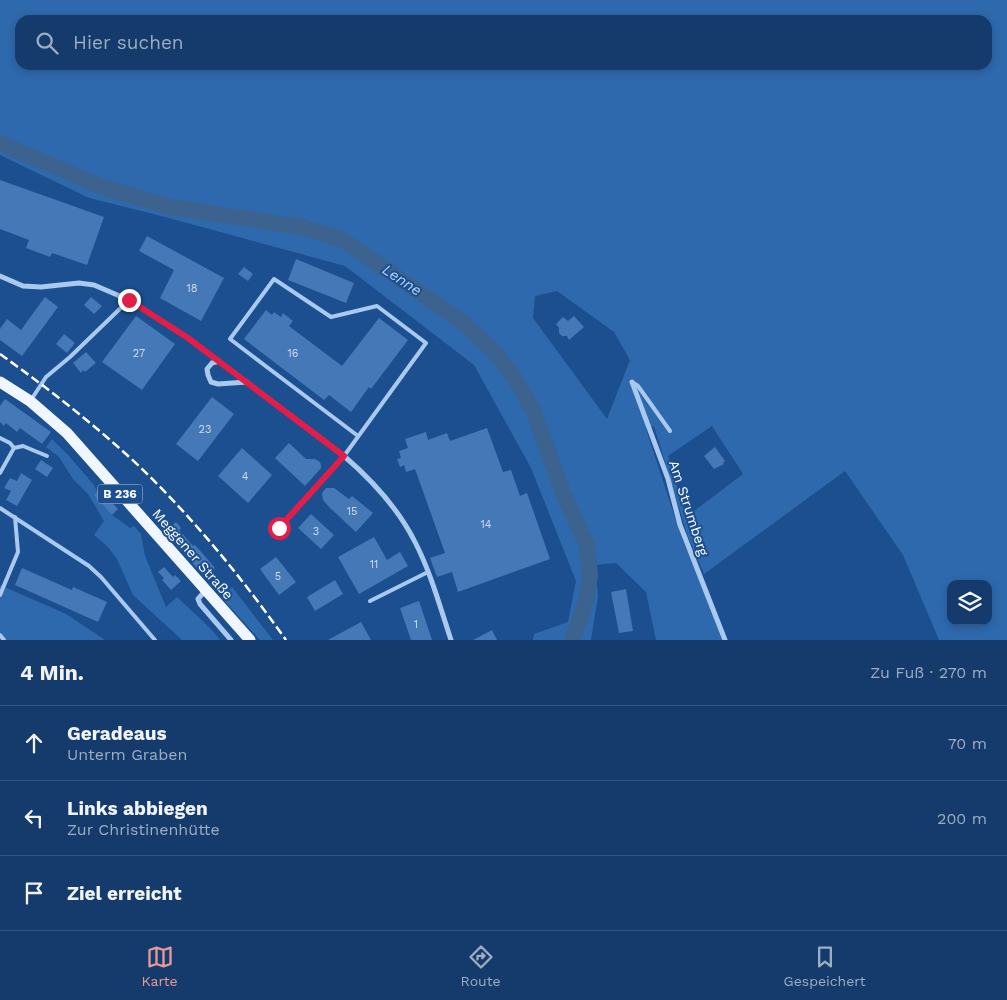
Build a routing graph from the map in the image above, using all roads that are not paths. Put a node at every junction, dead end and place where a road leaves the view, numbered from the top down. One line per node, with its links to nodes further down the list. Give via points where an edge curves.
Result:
1 (0, 276): 2 (street, via 23,286 94,285)
2 (129, 300): 3 (street); 7 (lane, via 70,358 46,376)
3 (219, 361): 5 (street); 5 (street, via 207,369 211,382)
4 (0, 382): 7 (main road, B 236)
5 (248, 382): 13 (street)
6 (632, 382): 8 (lane); 28 (street, Am Strumberg, via 668,479 680,525)
7 (30, 402): 19 (main road, Meggener Straße / B 236, via 67,433)
8 (670, 431)
9 (358, 436): 9 (lane, via 426,343 377,306 331,317 274,279 230,339); 13 (lane)
10 (0, 438): 11 (lane)
11 (14, 448): 12 (lane, via 22,446); 14 (lane)
12 (47, 456)
13 (344, 456): 17 (lane); 18 (street, via 366,475 396,511)
14 (0, 473)
15 (0, 508): 16 (lane)
16 (15, 517): 20 (lane, via 18,552); 24 (lane, via 90,566)
17 (279, 528)
18 (428, 572): 21 (lane); 27 (street)
19 (205, 591): 25 (street, via 198,599 200,604); 26 (main road, Meggener Straße / B 236)
20 (0, 594)
21 (370, 601)
22 (0, 635): 23 (lane)
23 (4, 640)
24 (155, 640)
25 (231, 640)
26 (250, 640)
27 (451, 640)
28 (726, 640)

